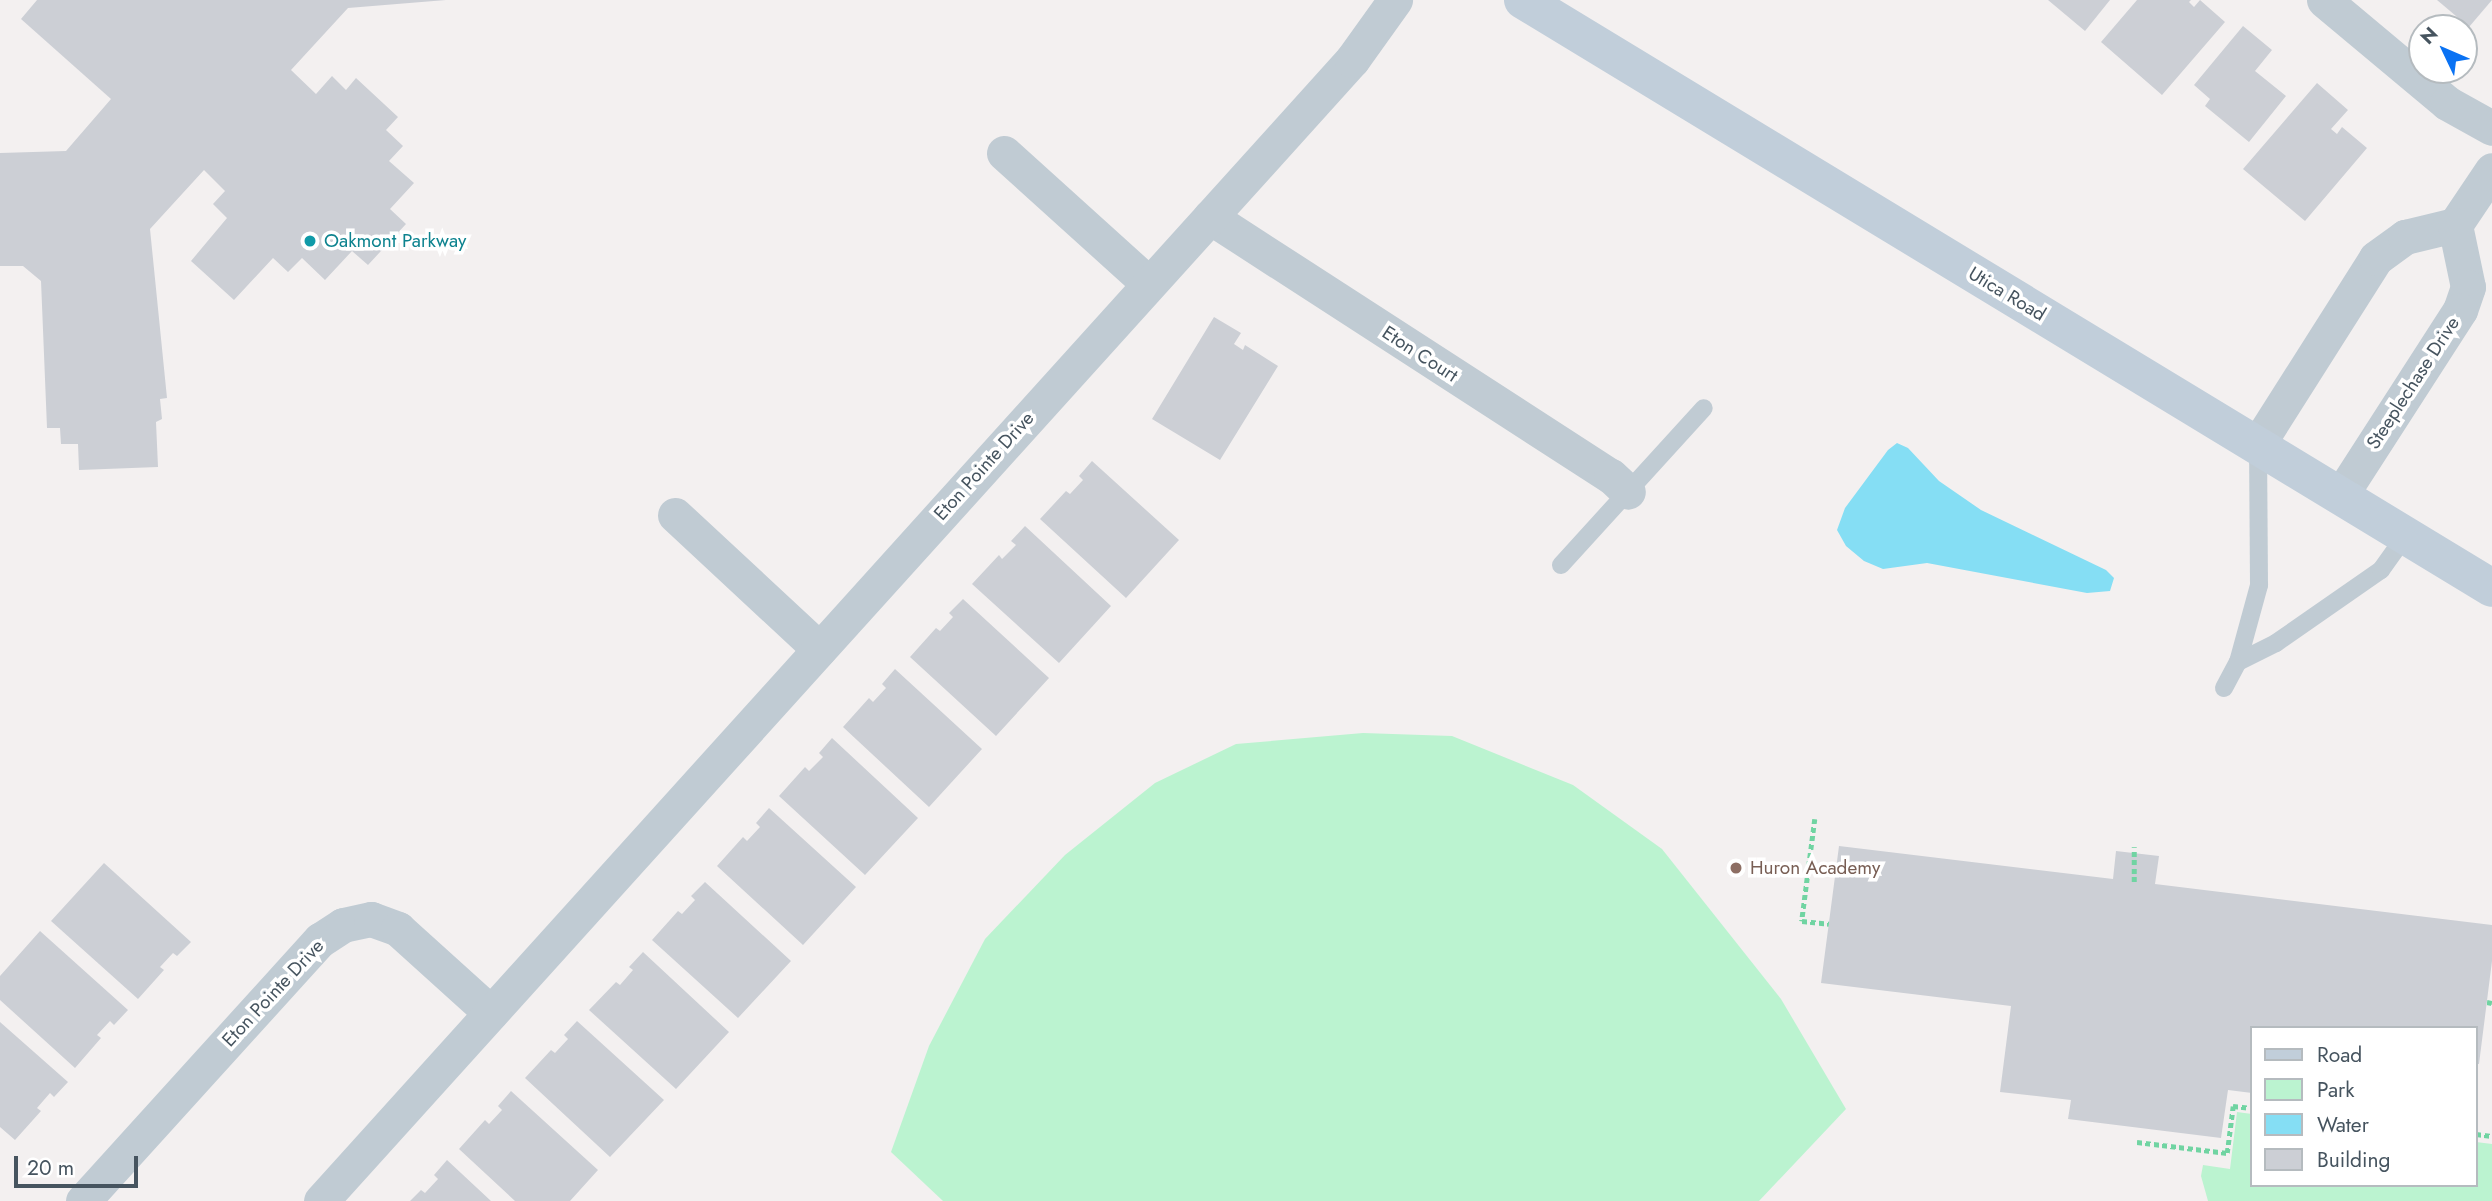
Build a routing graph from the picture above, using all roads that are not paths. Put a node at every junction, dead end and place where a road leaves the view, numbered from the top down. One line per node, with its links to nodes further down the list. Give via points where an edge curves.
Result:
1 (1395, 0): 7 (street, Eton Pointe Drive, via 1352,60)
2 (1523, 0): 11 (main road, Utica Road)
3 (2324, 0): 4 (street, via 2447,103)
4 (2492, 128)
5 (1004, 153): 9 (street)
6 (2492, 170): 8 (street)
7 (1210, 217): 9 (street, Eton Pointe Drive); 12 (street, Eton Court, via 1611,476)
8 (2455, 225): 11 (street, via 2405,237 2376,258); 13 (street, Steeplechase Drive, via 2468,287 2460,310)
9 (1149, 284): 18 (street, Eton Pointe Drive)
10 (1704, 408): 12 (lane)
11 (2258, 444): 13 (main road, Utica Road); 19 (lane, via 2259,585)
12 (1628, 492): 16 (lane)
13 (2341, 495): 15 (main road, Utica Road)
14 (675, 515): 18 (street)
15 (2406, 535): 17 (main road, Utica Road); 19 (lane, via 2381,570 2354,591 2276,643)
16 (1561, 565)
17 (2492, 588)
18 (819, 649): 21 (street, Eton Pointe Drive)
19 (2238, 662): 20 (lane)
20 (2224, 688)
21 (491, 1013): 22 (street, Eton Pointe Drive, via 398,929 371,919 343,925 320,940); 23 (street, Eton Pointe Drive)
22 (83, 1201)
23 (321, 1201)

